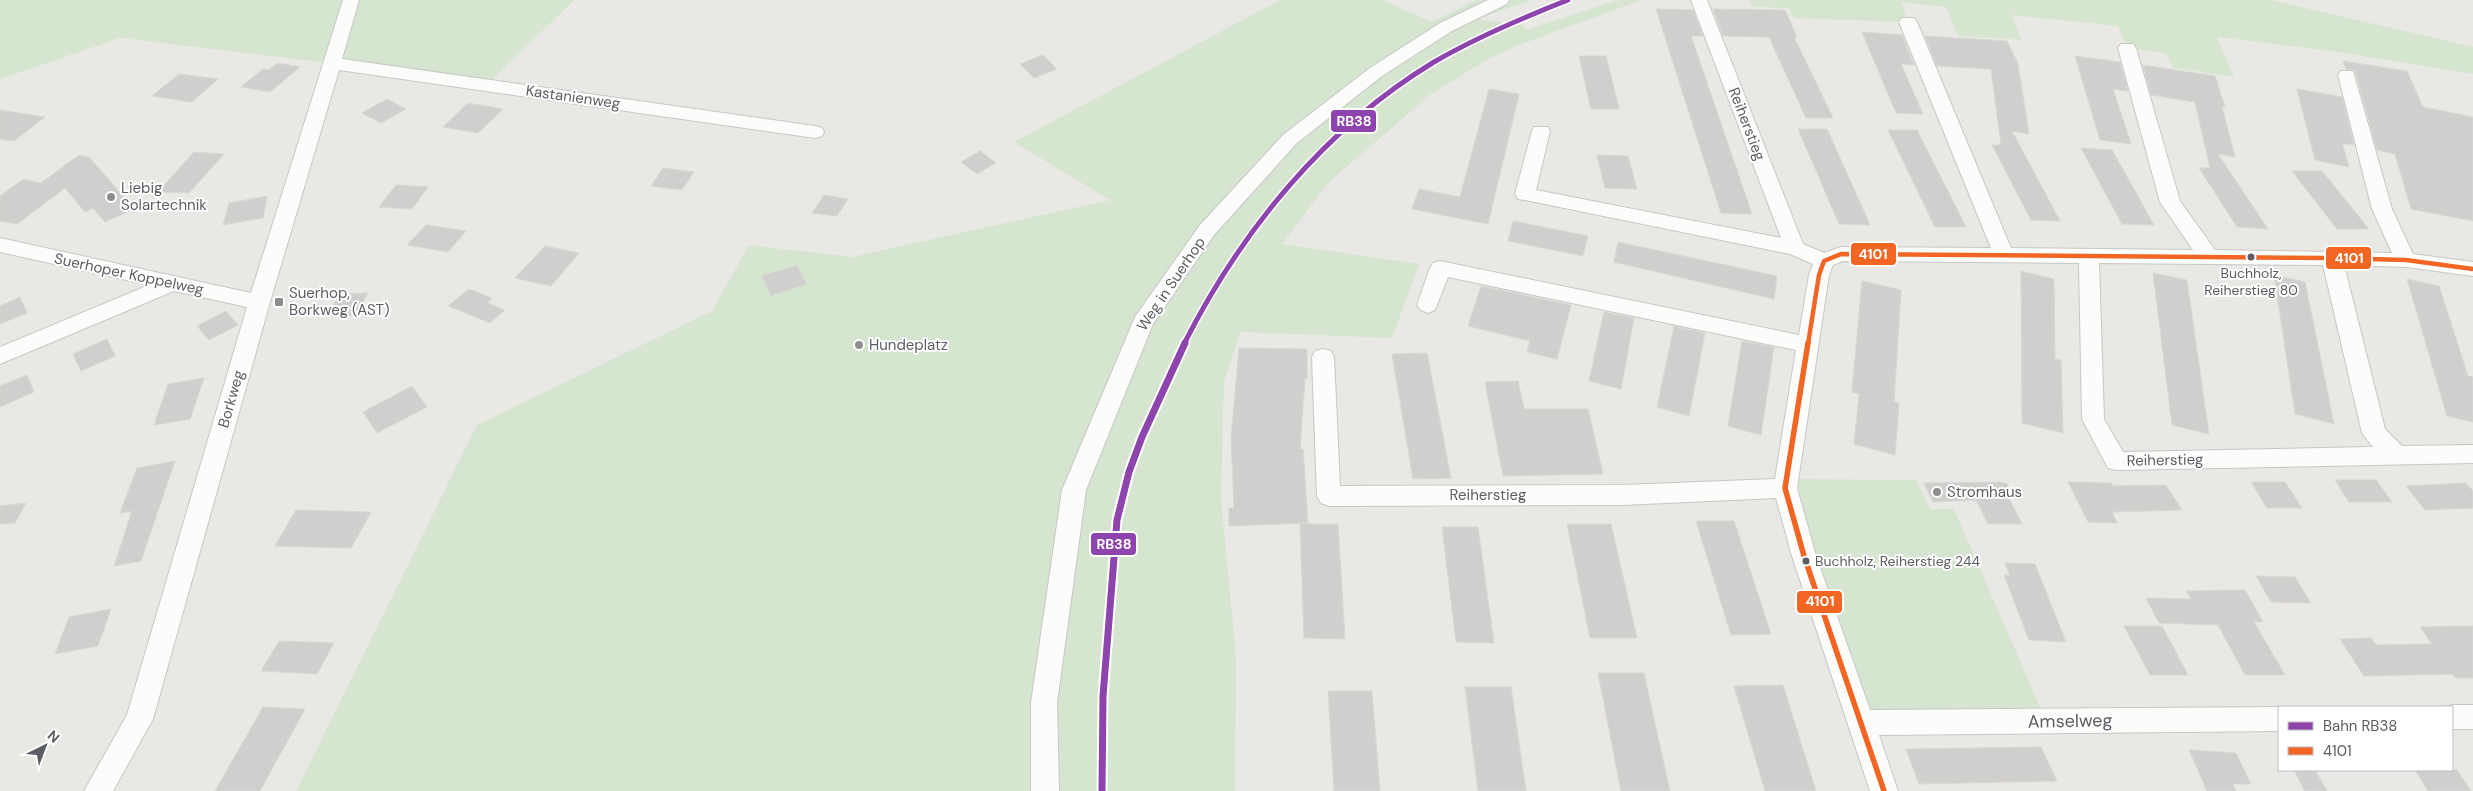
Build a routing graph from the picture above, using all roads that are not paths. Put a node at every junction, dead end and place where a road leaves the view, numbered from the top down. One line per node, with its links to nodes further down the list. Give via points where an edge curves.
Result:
1 (351, 0): 6 (street, Borkweg)
2 (1501, 0): 33 (street, Weg in Suerhop, via 1446,27 1376,72 1290,138 1207,230 1143,322 1074,490 1044,703)
3 (1699, 0): 11 (street, Reiherstieg)
4 (1908, 22): 12 (street)
5 (2127, 48): 14 (street, via 2170,202)
6 (330, 63): 9 (street, Kastanienweg); 20 (street, Borkweg)
7 (2347, 75): 17 (street, via 2382,209)
8 (1541, 131): 11 (street, via 1525,194)
9 (815, 132)
10 (0, 245): 19 (street, Suerhoper Koppelweg)
11 (1795, 248): 16 (street)
12 (2004, 255): 13 (street); 16 (street, via 1841,254)
13 (2089, 256): 14 (street); 26 (street, Reiherstieg, via 2093,419 2116,461)
14 (2209, 257): 15 (street)
15 (2332, 258): 17 (street); 26 (street, via 2374,433)
16 (1824, 260): 22 (street)
17 (2406, 260): 18 (street)
18 (2473, 269)
19 (173, 283): 20 (street, Suerhoper Koppelweg); 23 (street)
20 (259, 302): 32 (street, Borkweg, via 139,719)
21 (1428, 305): 22 (street, via 1440,268)
22 (1808, 345): 27 (street)
23 (0, 356)
24 (1323, 357): 27 (street, Reiherstieg, via 1329,496 1622,495)
25 (2473, 454): 26 (street, Reiherstieg)
26 (2396, 455)
27 (1785, 488): 31 (street, via 1804,556)
28 (2473, 716): 29 (street)
29 (2453, 717)
30 (2278, 719): 31 (street, Amselweg)
31 (1861, 723): 34 (street)
32 (98, 791)
33 (1045, 791)
34 (1884, 791)

